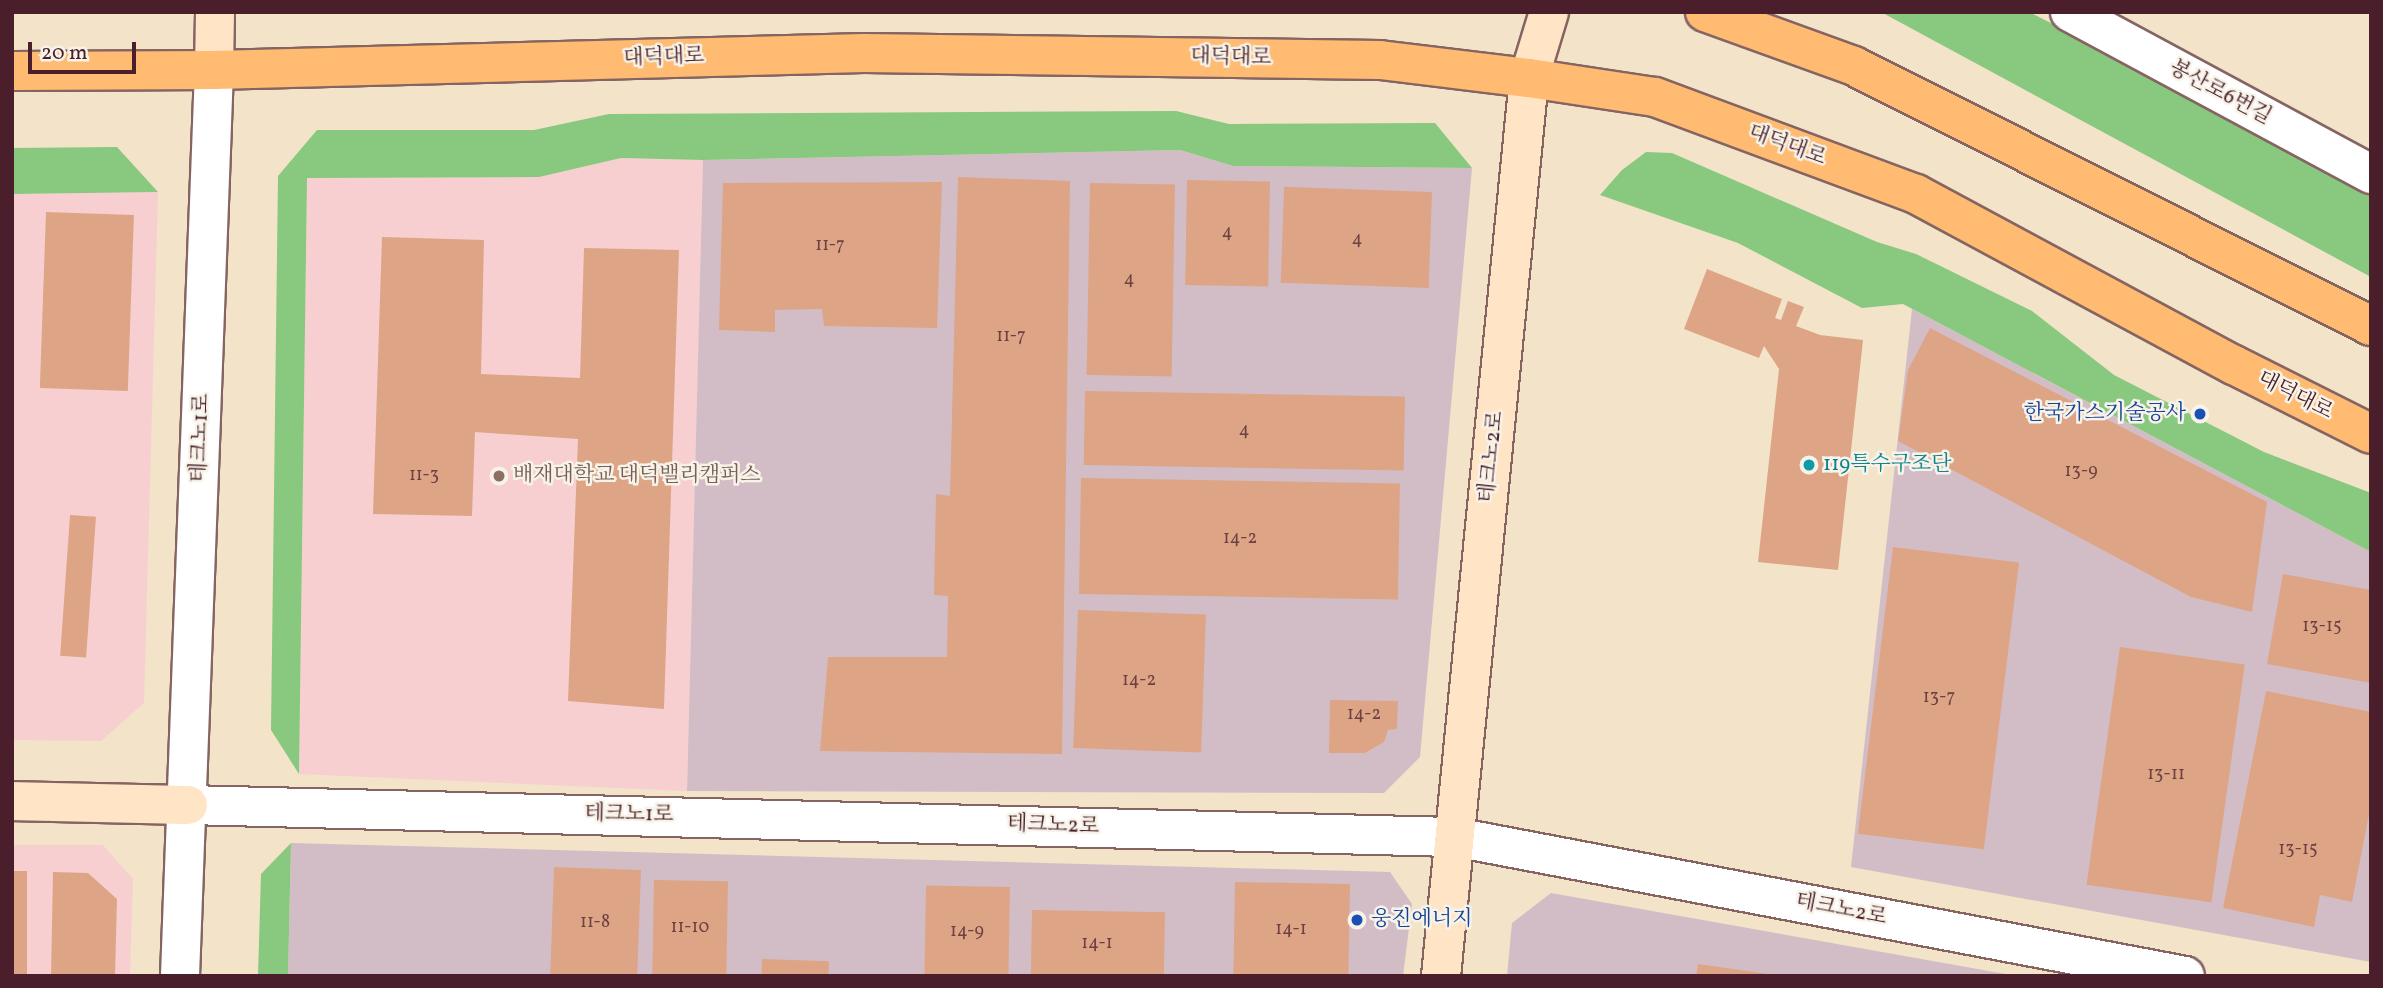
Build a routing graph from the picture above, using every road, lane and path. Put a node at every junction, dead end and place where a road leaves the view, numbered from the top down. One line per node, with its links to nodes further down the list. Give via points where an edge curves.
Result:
1 (215, 12): 6 (main road)
2 (1549, 12): 7 (main road, 테크노2로)
3 (1705, 12): 9 (main road, via 1854,66)
4 (2070, 12): 8 (street, 봉산로6번길)
5 (12, 71): 6 (main road, 대덕대로)
6 (214, 71): 7 (main road, 대덕대로, via 864,53 1380,60); 12 (street, 테크노1로)
7 (1529, 78): 10 (main road, 대덕대로, via 1655,97 1916,194); 14 (main road, 테크노2로)
8 (2371, 174)
9 (2371, 326)
10 (2371, 434)
11 (12, 801): 12 (main road, 테크노1로)
12 (188, 805): 13 (street, 테크노1로); 15 (street, 테크노1로)
13 (860, 821): 14 (street, 테크노2로)
14 (1455, 837): 16 (main road, 테크노2로); 17 (street, 테크노2로)
15 (180, 976)
16 (1441, 976)
17 (2185, 976)

